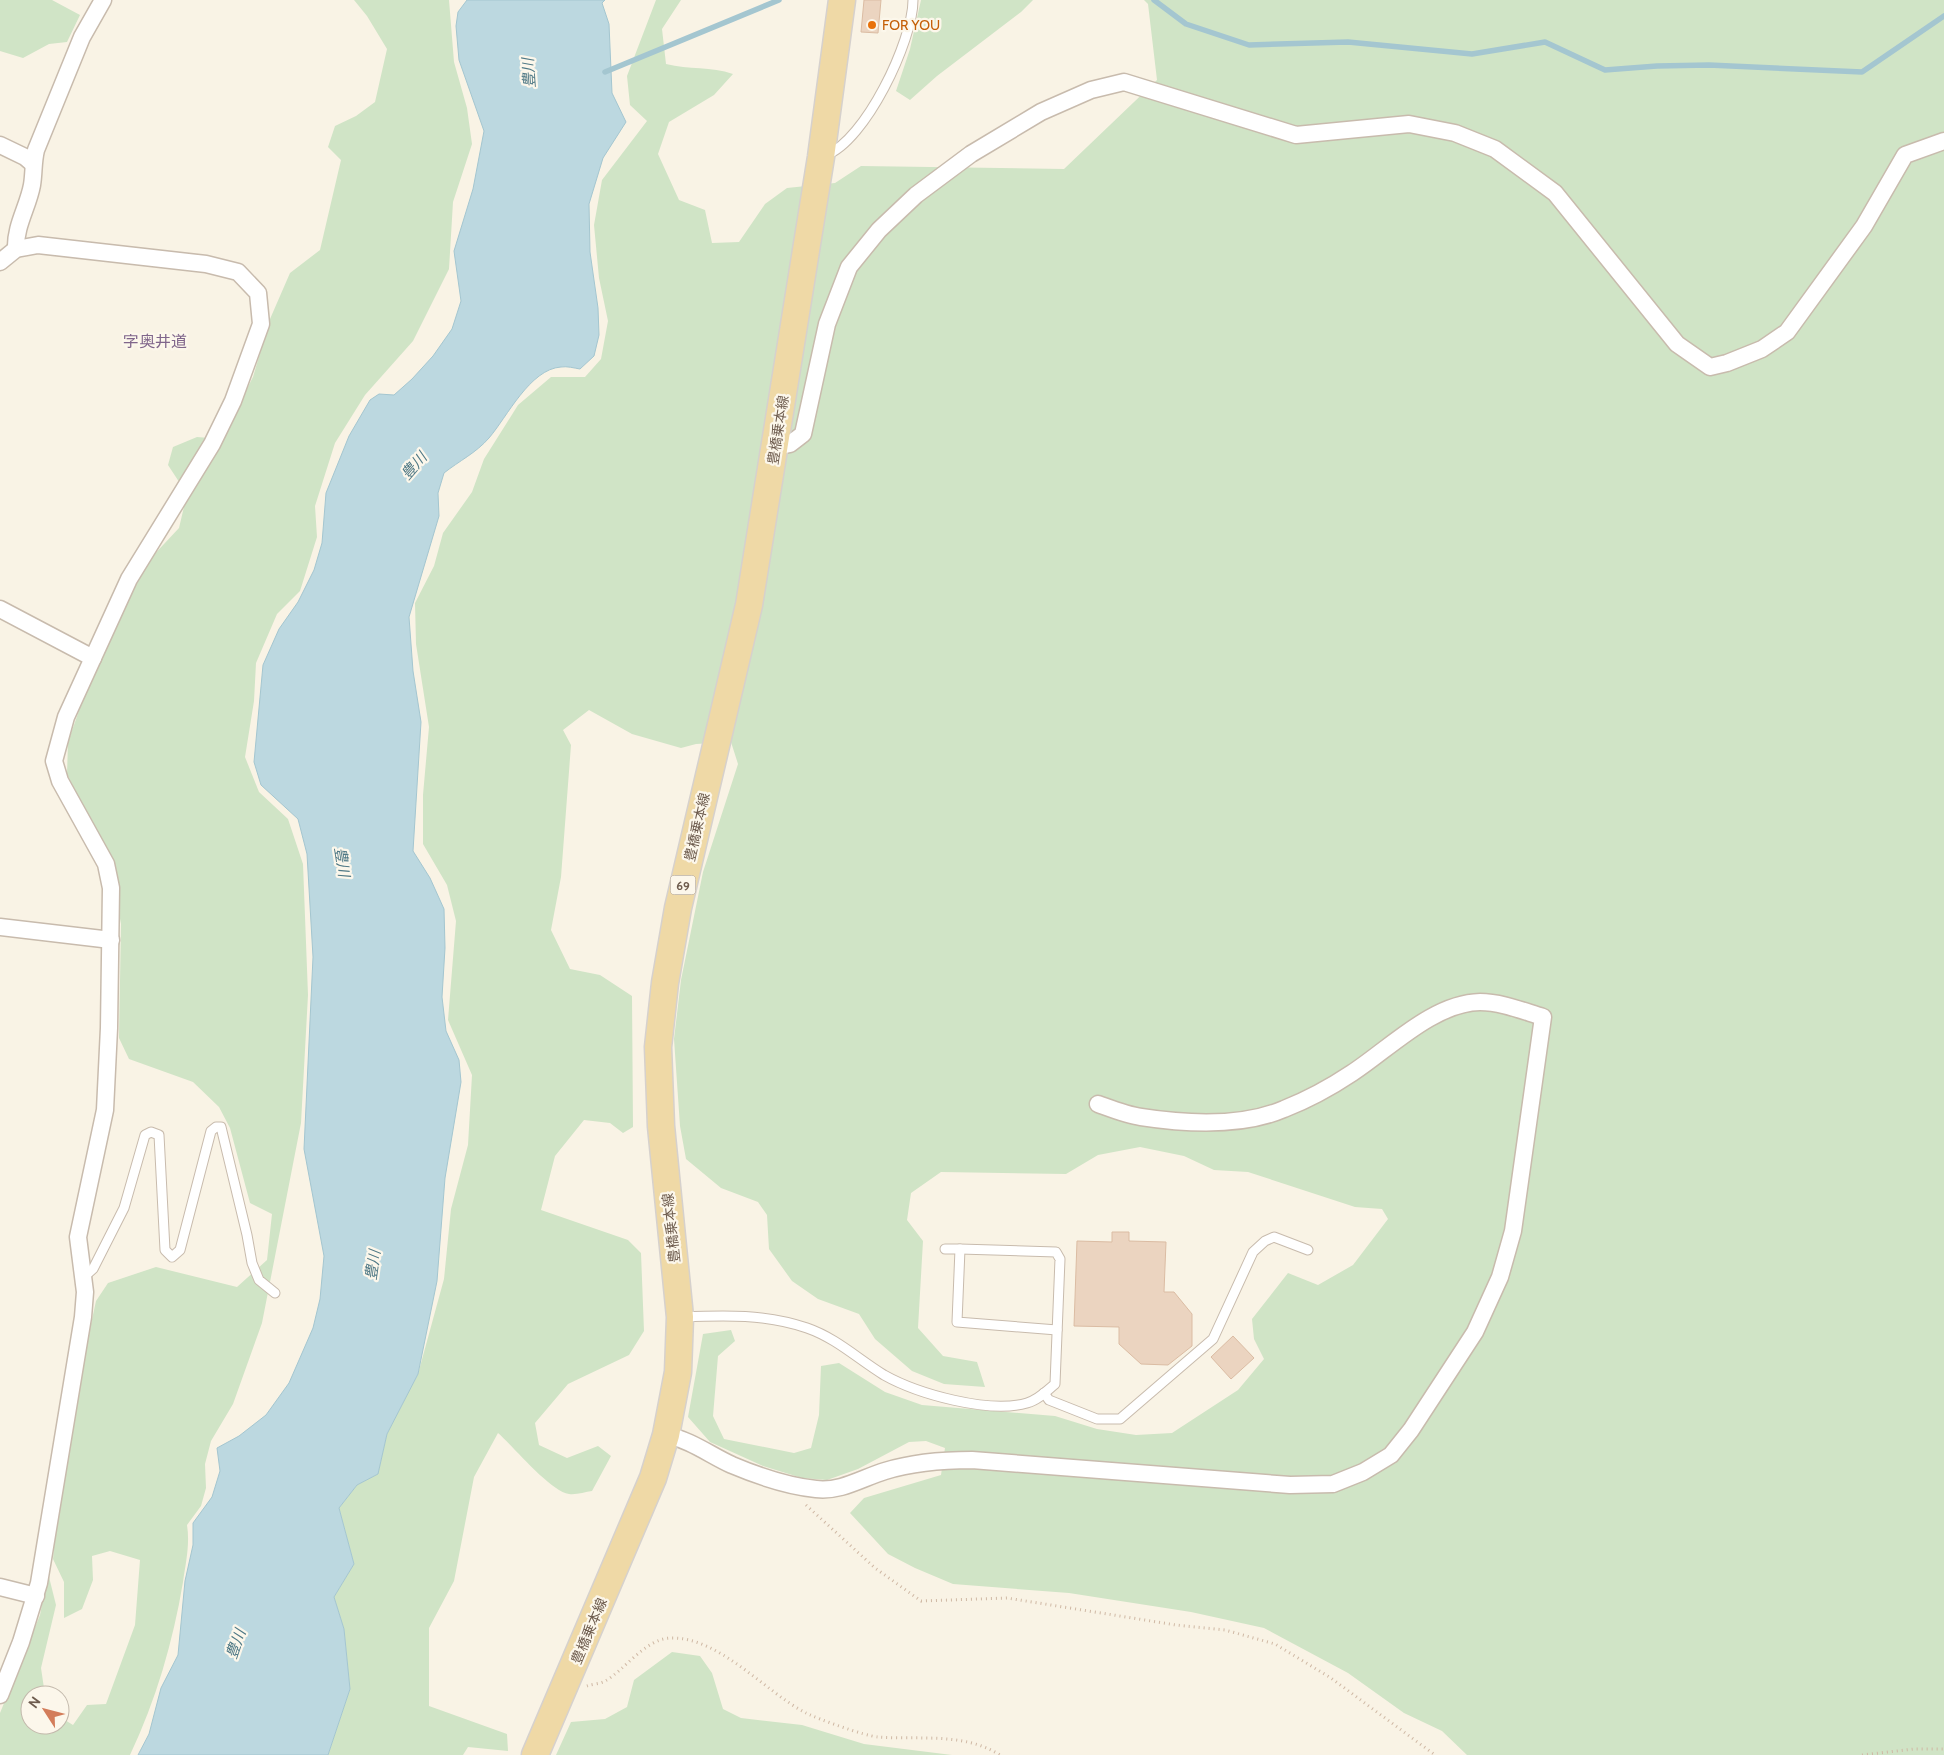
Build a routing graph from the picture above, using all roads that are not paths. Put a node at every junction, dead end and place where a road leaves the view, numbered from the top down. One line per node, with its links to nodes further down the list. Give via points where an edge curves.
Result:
1 (103, 0): 7 (street, via 82,37)
2 (842, 0): 6 (main road, 豊橋乗本線 / 69)
3 (913, 0): 6 (lane, via 902,48 889,82 838,151)
4 (1944, 141): 10 (street, via 1905,155 1864,226 1787,332 1762,349 1710,368 1677,344 1555,193 1494,149 1455,133 1410,124 1296,135 1124,82 1091,90 1041,112 971,154 916,195 878,230 849,268 827,324 803,434 790,444)
5 (0, 144): 7 (street)
6 (821, 157): 10 (main road, 豊橋乗本線 / 69)
7 (32, 163): 8 (street, via 32,184 16,236)
8 (16, 249): 9 (street); 12 (street, via 38,245 206,264 238,272 258,293 261,324 233,401 212,444 129,579)
9 (1, 261)
10 (775, 448): 21 (main road, 豊橋乗本線 / 69, via 749,605 678,908 658,1047 661,1126)
11 (0, 610): 12 (street)
12 (93, 658): 14 (street, via 66,716 54,761 60,781 106,864 111,888)
13 (0, 927): 14 (street)
14 (111, 940): 19 (street, via 105,1110 78,1237)
15 (1098, 1104): 24 (street, via 1140,1117 1199,1122 1248,1119 1284,1110 1351,1074 1421,1024 1452,1009 1480,1002 1543,1017 1513,1231 1500,1277 1475,1332 1391,1455 1364,1472 1333,1484 1290,1485 972,1460 931,1461 886,1471 838,1489 817,1489 777,1482 683,1439)
16 (945, 1249): 17 (lane)
17 (960, 1250): 22 (lane, via 957,1322); 22 (lane, via 1056,1252 1060,1259)
18 (1308, 1250): 23 (lane, via 1274,1237 1266,1240 1253,1252 1213,1339 1120,1419 1097,1419 1048,1400)
19 (84, 1277): 20 (lane, via 93,1269 124,1208 145,1135 151,1132 159,1135 165,1250 172,1256 180,1250 210,1131 221,1127 252,1263 259,1280); 26 (street, via 84,1318)
20 (275, 1292)
21 (680, 1317): 23 (lane, via 729,1315 771,1318 808,1328 885,1375 947,1400 1009,1406 1028,1402); 24 (main road, 豊橋乗本線 / 69, via 678,1372)
22 (1057, 1330): 23 (lane, via 1055,1384)
23 (1044, 1393)
24 (666, 1435): 28 (main road, 豊橋乗本線 / 69, via 653,1478)
25 (0, 1587): 26 (street)
26 (36, 1596): 27 (street)
27 (0, 1695)
28 (535, 1755)

